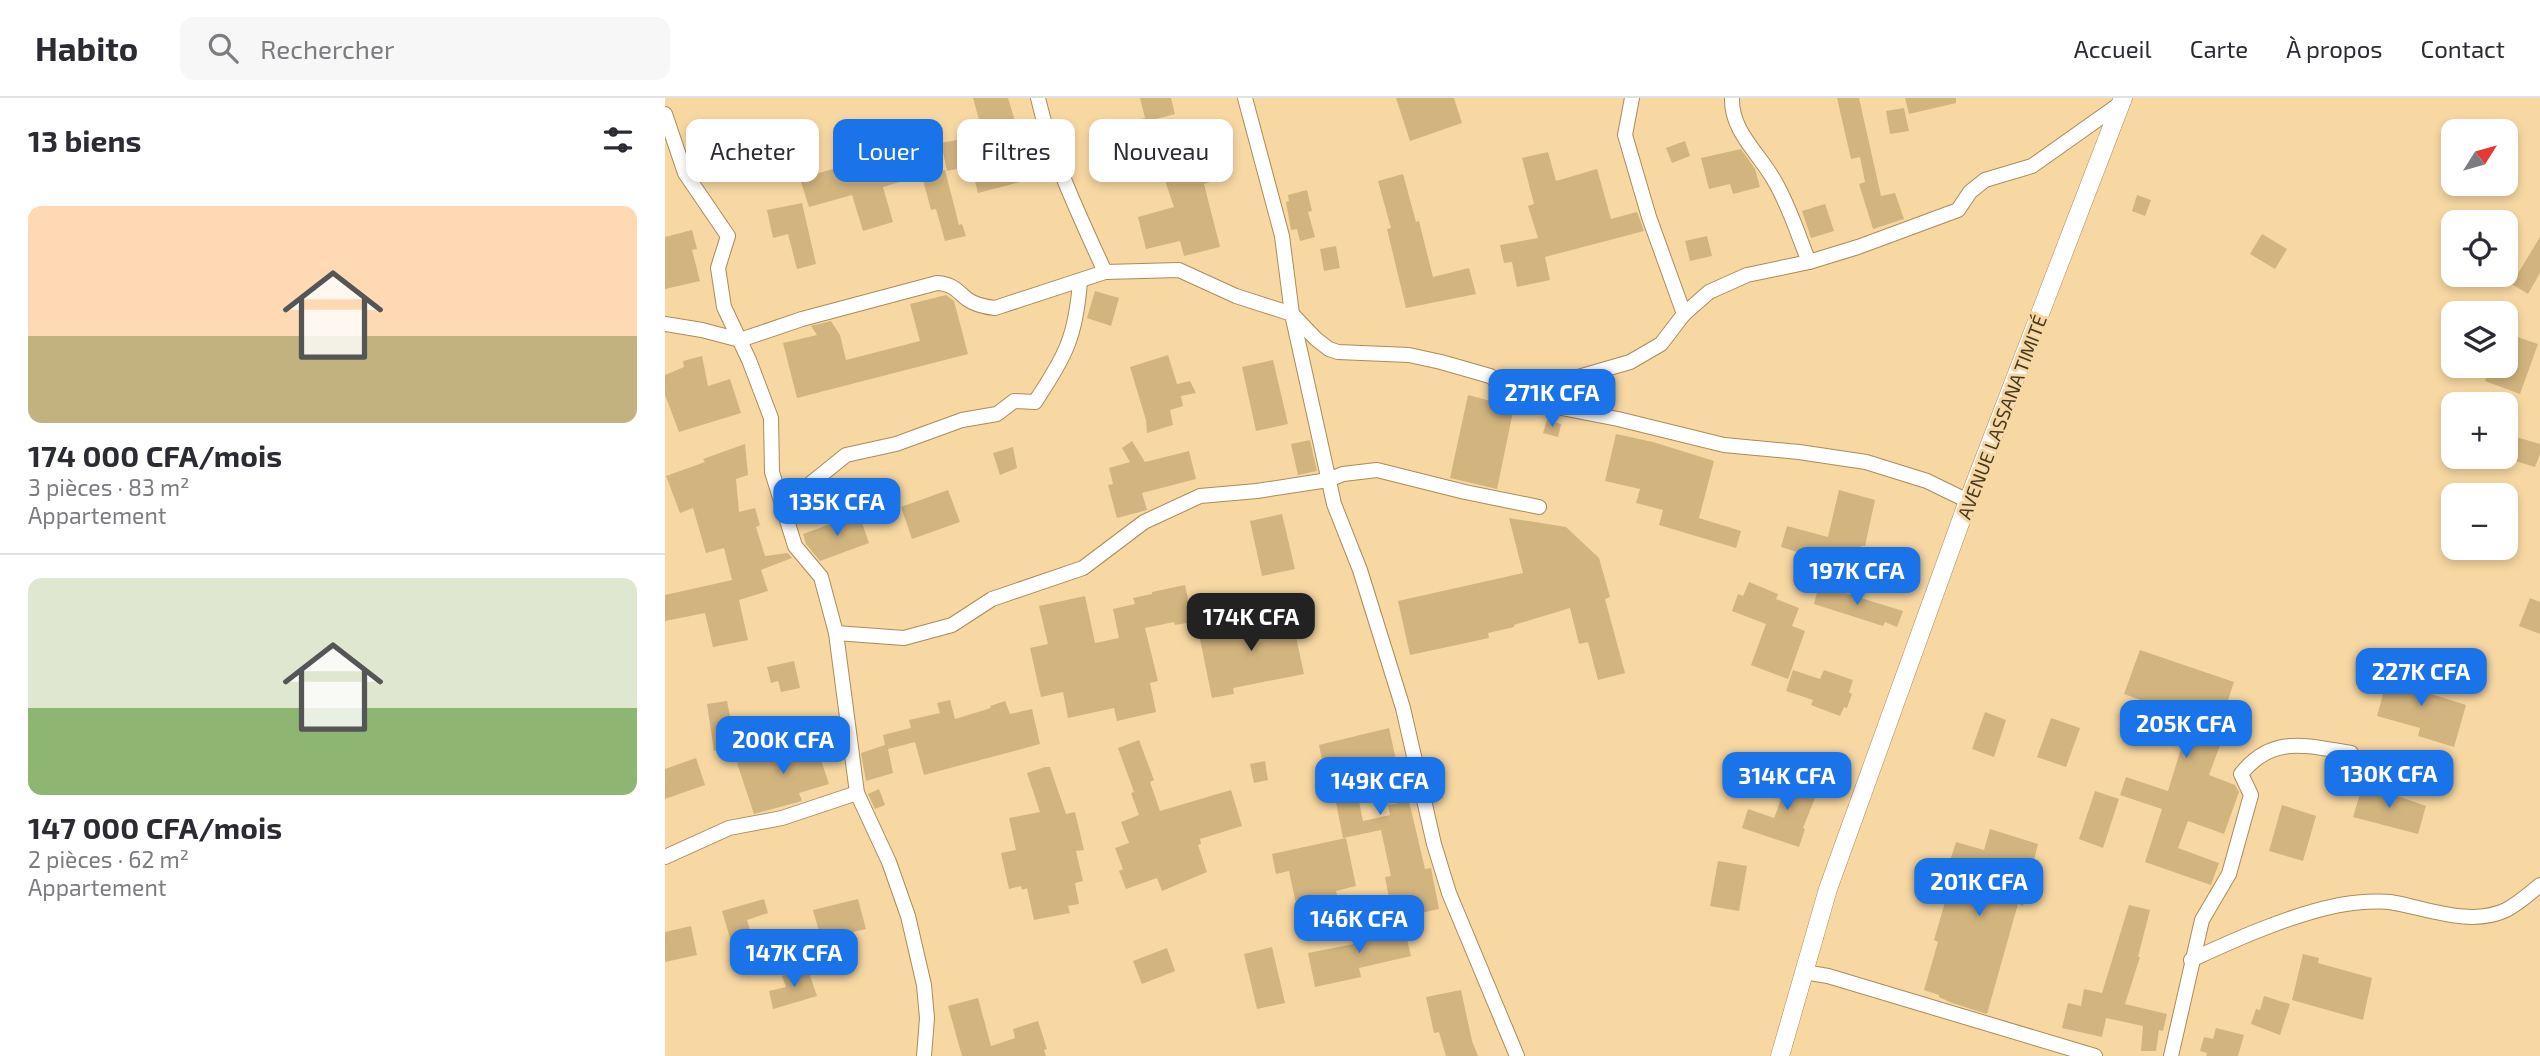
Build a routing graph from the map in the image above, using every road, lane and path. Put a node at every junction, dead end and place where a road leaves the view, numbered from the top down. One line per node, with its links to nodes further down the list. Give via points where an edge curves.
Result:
1 (1038, 98): 8 (street, via 1067,188)
2 (1245, 98): 10 (street, via 1282,236)
3 (1632, 98): 11 (street, via 1625,135)
4 (1732, 98): 7 (street, via 1735,124 1775,182)
5 (2122, 101): 7 (street, via 2032,166 1985,180 1958,210); 16 (street, AVENUE LASSANA TIMITÉ)
6 (665, 114): 13 (street, via 685,173 728,236 718,268 724,307)
7 (1809, 262): 11 (street, via 1747,275 1709,292)
8 (1105, 272): 9 (street); 10 (street, via 1179,270 1236,296)
9 (1080, 281): 13 (street, via 995,308 981,306 954,286 937,283 802,318); 17 (street, via 1078,316 1068,348 1035,402 1014,401 997,414 846,455)
10 (1292, 314): 14 (street, via 1329,349 1409,355 1479,371); 15 (street)
11 (1684, 314): 14 (street, via 1661,344 1630,362)
12 (665, 324): 13 (street)
13 (740, 340): 17 (street, via 771,418 772,472)
14 (1516, 395): 16 (street, via 1724,445 1865,462 1927,481)
15 (1328, 480): 18 (street, via 1377,470); 19 (street, via 1200,496 1144,522 1083,568 992,599 951,625 904,638); 27 (street, via 1403,708 1449,892)
16 (1968, 501): 25 (street, AVENUE LASSANA TIMITÉ, via 1828,889)
17 (784, 505): 19 (street, via 795,546 821,577)
18 (1539, 507)
19 (836, 633): 21 (street)
20 (2351, 753): 24 (street, via 2281,746 2259,755 2241,774 2251,795 2229,874 2202,920)
21 (857, 793): 22 (street, via 782,818 729,828); 26 (street, via 908,916 924,985)
22 (665, 857)
23 (2540, 885): 24 (street, via 2506,910 2470,918 2386,902 2319,909)
24 (2191, 960): 30 (street)
25 (1804, 972): 28 (street, AVENUE LASSANA TIMITÉ); 29 (street)
26 (924, 1056)
27 (1517, 1056)
28 (1780, 1056)
29 (2095, 1056)
30 (2171, 1056)

